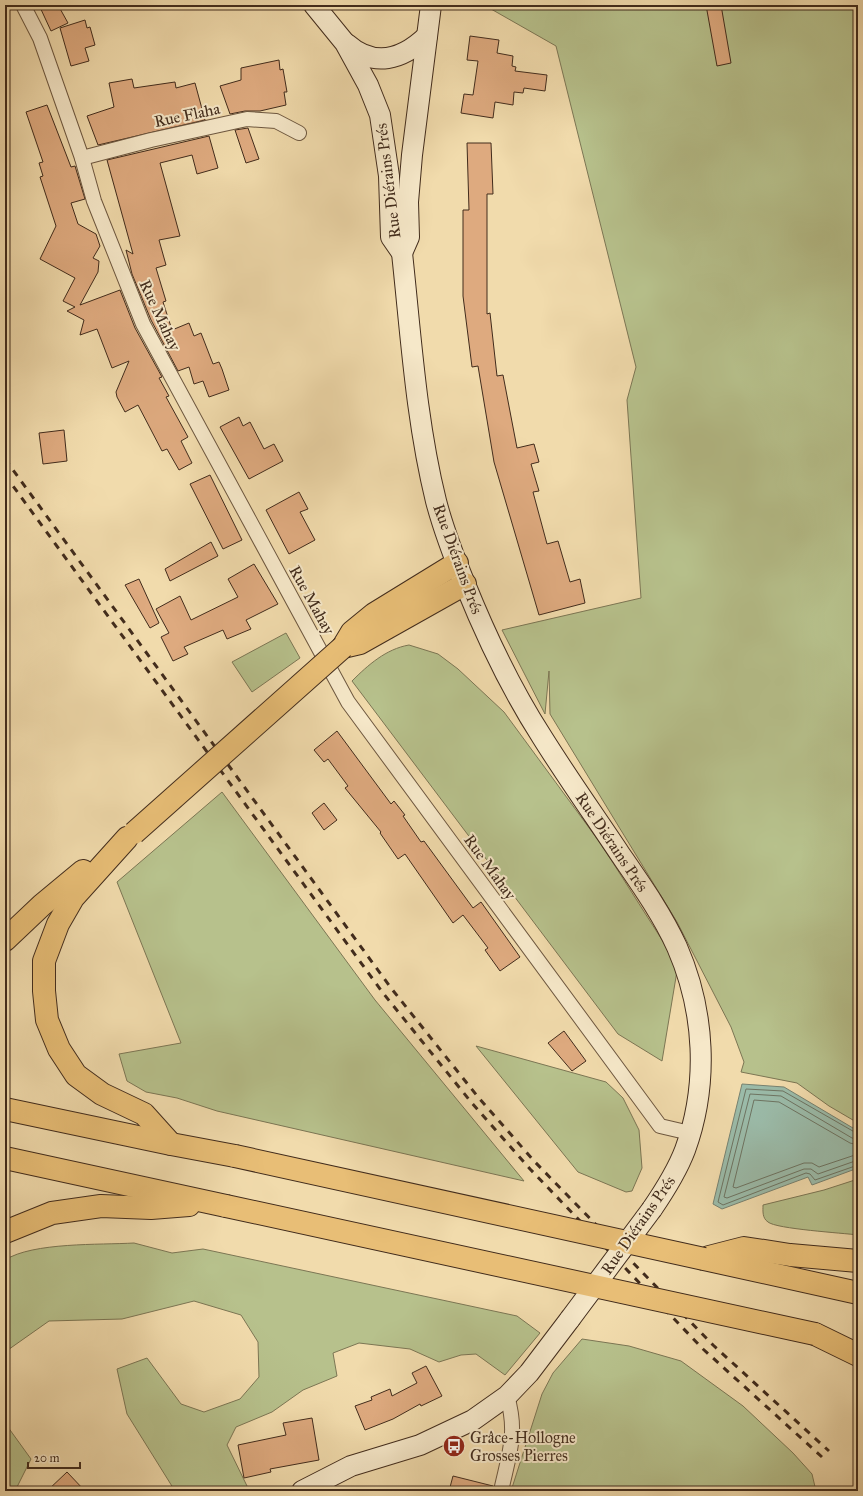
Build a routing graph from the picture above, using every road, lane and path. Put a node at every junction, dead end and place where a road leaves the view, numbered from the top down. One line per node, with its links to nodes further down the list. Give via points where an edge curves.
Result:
1 (23, 5): 7 (street, Rue Mahay, via 40,38)
2 (314, 5): 5 (main road, Rue Diérains Prés)
3 (431, 5): 4 (main road, Rue Diérains Prés)
4 (427, 36): 5 (main road, Rue Diérains Prés, via 403,53 389,59 364,56); 8 (main road, Rue Diérains Prés, via 410,186 409,237)
5 (345, 43): 8 (main road, Rue Diérains Prés, via 368,85 380,116 389,176 391,237)
6 (298, 133): 7 (street, Rue Flaha, via 276,121 247,119)
7 (82, 158): 15 (street, Rue Mahay, via 99,215 142,324 348,702 660,1126)
8 (402, 254): 9 (main road, Rue Diérains Prés, via 419,410 427,457 436,503)
9 (457, 563): 10 (main road, Rue Diérains Prés); 11 (highway, via 374,614)
10 (465, 584): 11 (highway); 15 (main road, Rue Diérains Prés, via 493,648 540,735 632,871 676,946 693,993 698,1016 701,1068)
11 (352, 641): 12 (highway, bridge)
12 (130, 836): 13 (highway, via 42,904); 16 (highway, via 73,898 58,924 44,961 47,1020 59,1049 76,1076 102,1094 144,1114)
13 (5, 940)
14 (5, 1109): 16 (highway)
15 (690, 1133): 26 (main road, Rue Diérains Prés, bridge, via 677,1168 652,1209 529,1373)
16 (171, 1144): 20 (highway, bridge)
17 (5, 1158): 18 (highway)
18 (220, 1205): 19 (highway, via 151,1208 101,1206 52,1214); 23 (highway, bridge)
19 (5, 1232)
20 (704, 1258): 21 (highway, via 744,1248); 22 (highway)
21 (858, 1261)
22 (855, 1292)
23 (815, 1334): 24 (highway); 25 (highway)
24 (858, 1344)
25 (858, 1355)
26 (507, 1396): 27 (main road, Rue Diérains Prés, via 456,1429 420,1445 351,1466); 28 (street, via 512,1414 513,1436)
27 (302, 1491)
28 (501, 1491)

